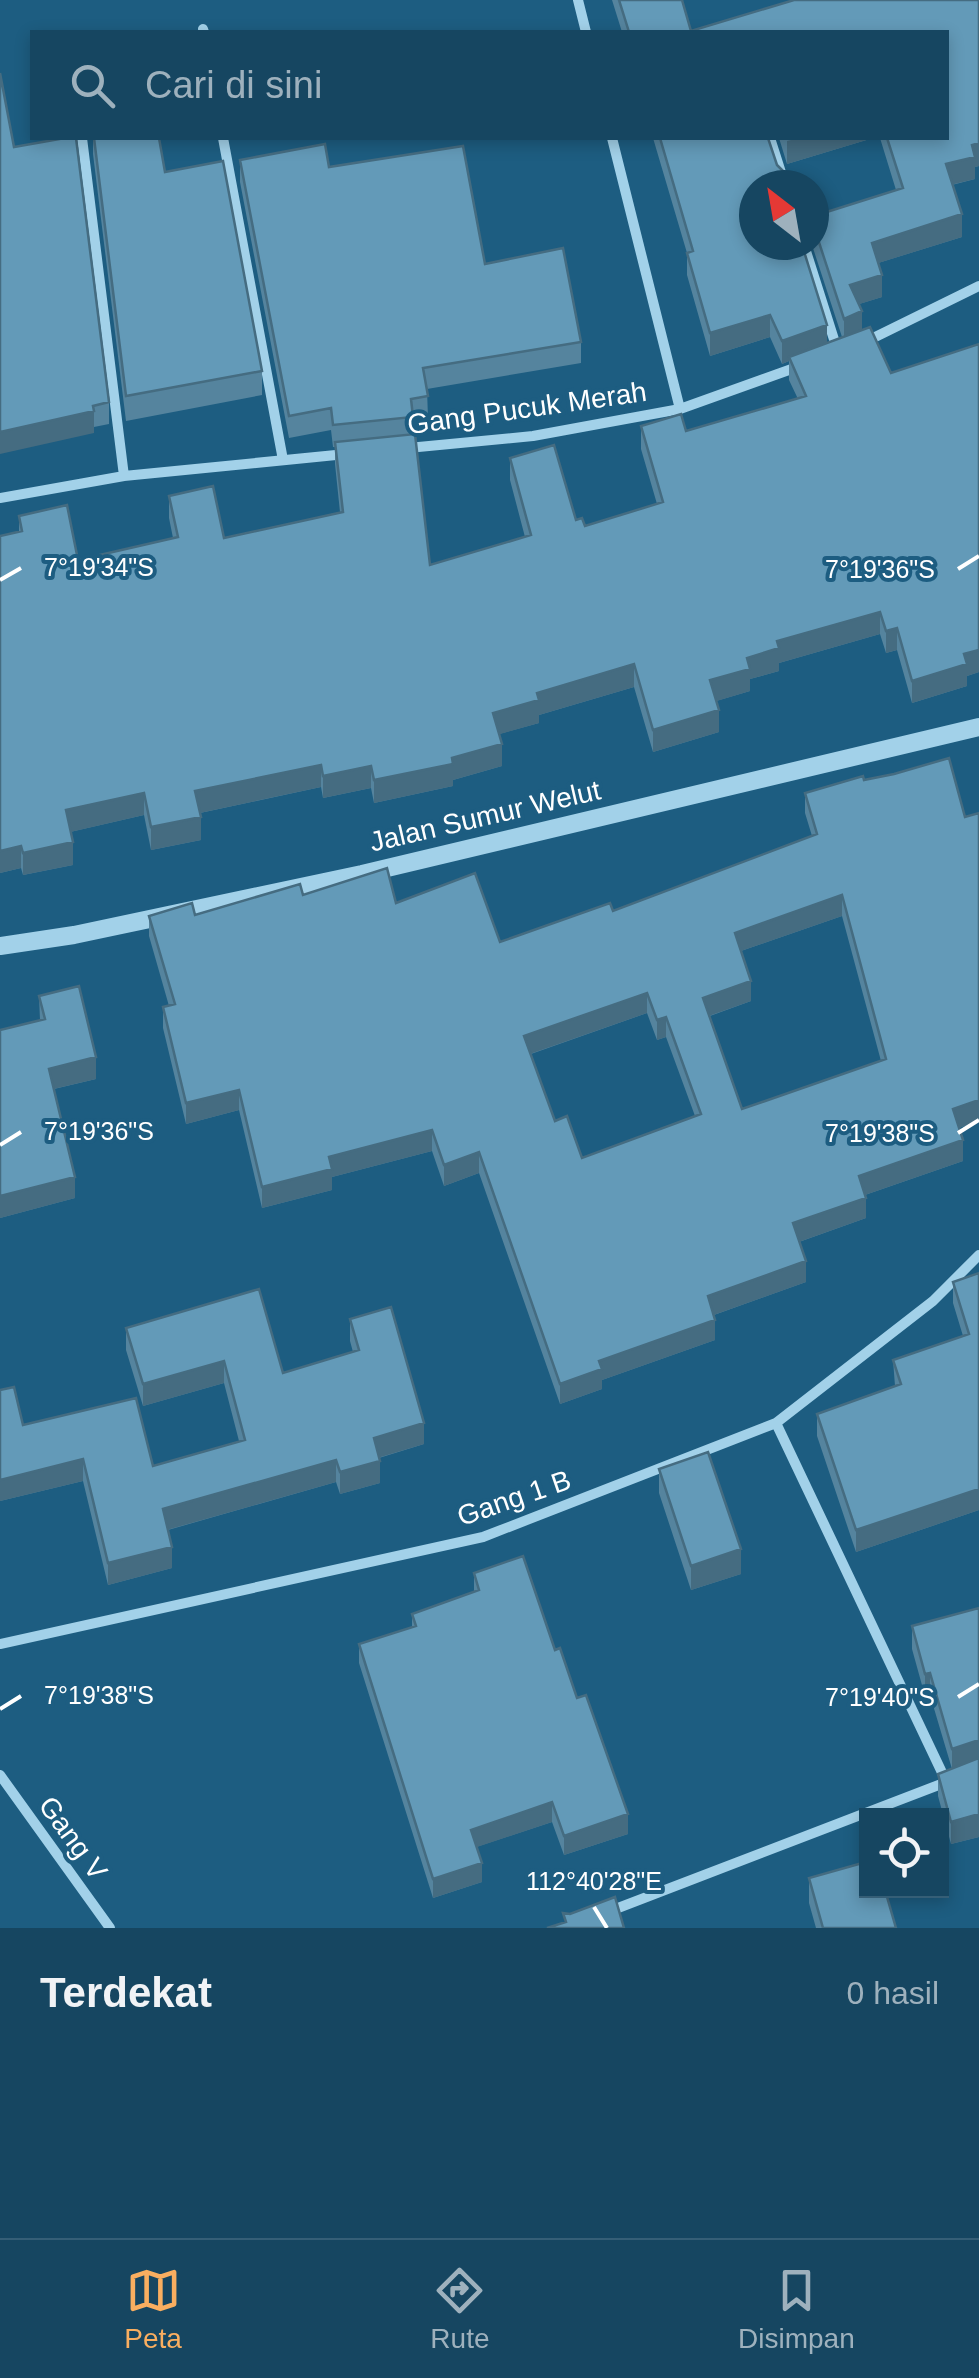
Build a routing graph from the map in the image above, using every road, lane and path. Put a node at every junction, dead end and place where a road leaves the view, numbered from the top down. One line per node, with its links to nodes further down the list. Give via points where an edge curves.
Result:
1 (578, 0): 2 (street)
2 (586, 30)
3 (82, 140): 15 (street)
4 (223, 140): 14 (street)
5 (613, 140): 11 (street)
6 (771, 140): 7 (street)
7 (780, 170)
8 (809, 260): 10 (street)
9 (979, 286): 10 (street, Gang Pucuk Merah)
10 (838, 353): 11 (street, Gang Pucuk Merah)
11 (680, 408): 12 (street, Gang Pucuk Merah, via 533,436)
12 (398, 449)
13 (360, 453): 14 (street)
14 (283, 460): 15 (street)
15 (124, 476): 16 (street)
16 (0, 498)
17 (979, 727): 18 (street, Jalan Sumur Welut, via 362,874)
18 (0, 946)
19 (979, 1255): 20 (street, Gang 1 B, via 933,1301)
20 (776, 1423): 21 (street, Gang 1 B, via 483,1537); 24 (street)
21 (0, 1644)
22 (0, 1775): 26 (street, Gang V)
23 (962, 1776): 24 (street)
24 (946, 1782): 25 (street)
25 (585, 1921)
26 (110, 1928)

